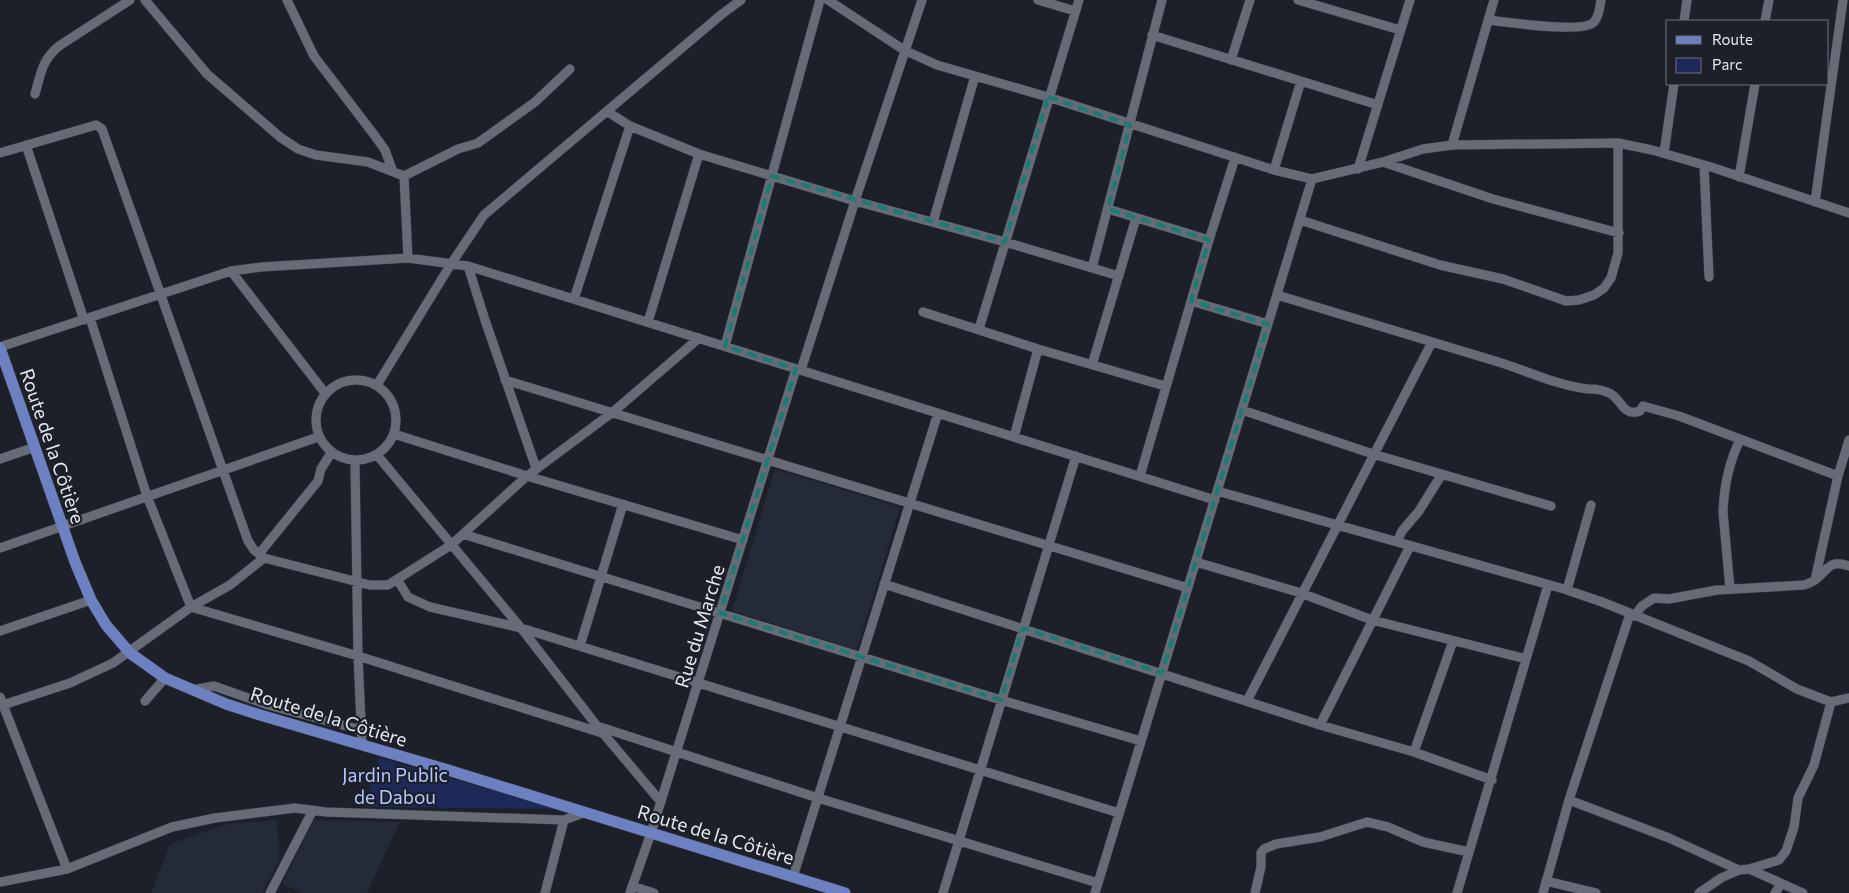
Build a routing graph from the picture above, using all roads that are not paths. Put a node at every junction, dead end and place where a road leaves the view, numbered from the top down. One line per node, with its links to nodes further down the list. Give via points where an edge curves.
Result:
1 (130, 0): 33 (street, via 49,54 43,63)
2 (145, 0): 50 (street, via 207,74 280,137 298,149 316,155 368,162)
3 (287, 0): 50 (street, via 314,56 376,136)
4 (741, 0): 36 (street)
5 (820, 0): 52 (street)
6 (828, 0): 26 (street)
7 (922, 0): 26 (street, Rue du Marche)
8 (1038, 0): 20 (street)
9 (1079, 0): 20 (street)
10 (1162, 0): 25 (street)
11 (1250, 0): 27 (street)
12 (1298, 0): 19 (street)
13 (1410, 0): 24 (street)
14 (1494, 0): 21 (street)
15 (1601, 0): 21 (street, via 1596,21 1581,27)
16 (1687, 0): 22 (street)
17 (1769, 0): 23 (street)
18 (1843, 0): 56 (street)
19 (1328, 4): 24 (street)
20 (1075, 11): 34 (street)
21 (1488, 20): 41 (street)
22 (1684, 20)
23 (1765, 20)
24 (1400, 30): 35 (street)
25 (1152, 35): 27 (street); 37 (street)
26 (904, 50): 29 (street, via 936,65); 55 (street, Rue du Marche)
27 (1231, 60): 30 (street)
28 (570, 69): 51 (street, via 535,102 478,143)
29 (976, 76): 34 (street); 61 (street)
30 (1300, 81): 35 (street); 49 (street)
31 (1674, 85): 43 (street)
32 (1755, 85): 53 (street)
33 (35, 94)
34 (1048, 97): 37 (street); 64 (street)
35 (1378, 105): 48 (street)
36 (608, 112): 38 (street); 66 (street, via 484,215)
37 (1130, 125): 45 (street); 57 (street)
38 (630, 126): 44 (street); 74 (street)
39 (1618, 143): 41 (street); 43 (street); 62 (street)
40 (26, 145): 42 (street); 72 (street, via 96,125 102,129); 77 (street)
41 (1452, 145): 46 (street, via 1423,149)
42 (0, 153)
43 (1664, 153): 47 (street)
44 (699, 154): 52 (street); 78 (street)
45 (1234, 158): 49 (street); 63 (street)
46 (1383, 162): 48 (street); 62 (street, via 1493,199)
47 (1704, 165): 53 (street); 71 (street)
48 (1358, 169): 54 (street)
49 (1274, 170): 54 (street)
50 (393, 172): 51 (street)
51 (404, 176): 65 (street)
52 (772, 176): 55 (street); 83 (street)
53 (1740, 176): 56 (street)
54 (1312, 179): 60 (street)
55 (855, 201): 61 (street); 87 (street, Rue du Marche)
56 (1815, 202): 58 (street)
57 (1108, 209): 59 (street); 68 (street)
58 (1849, 214)
59 (1136, 218): 63 (street); 70 (street)
60 (1300, 220): 62 (street, via 1440,266 1503,279 1566,300 1579,300 1604,288 1611,278 1618,253); 73 (street)
61 (933, 222): 64 (street)
62 (1619, 233)
63 (1209, 240): 75 (street)
64 (1005, 242): 68 (street); 80 (street)
65 (408, 258): 66 (street); 69 (street)
66 (451, 264): 67 (street); 89 (street)
67 (468, 266): 74 (street); 88 (street)
68 (1092, 268): 70 (street)
69 (231, 270): 72 (street); 91 (street)
70 (1119, 276): 86 (street)
71 (1708, 277)
72 (162, 294): 77 (street); 109 (street)
73 (1277, 295): 79 (street); 82 (street)
74 (574, 299): 78 (street)
75 (1191, 301): 79 (street); 90 (street)
76 (923, 312): 80 (street)
77 (87, 319): 84 (street); 115 (street)
78 (648, 322): 81 (street)
79 (1268, 324): 92 (street)
80 (979, 329): 85 (street)
81 (699, 338): 83 (street); 93 (street)
82 (1432, 342): 98 (street, via 1579,388 1603,390 1613,395 1626,411 1635,413 1643,406); 102 (street)
83 (725, 346): 87 (street)
84 (0, 347): 100 (main road, Route de la Côtière)
85 (1038, 349): 86 (street); 97 (street)
86 (1092, 365): 90 (street)
87 (799, 370): 94 (street); 106 (street, Rue du Marche)
88 (505, 380): 93 (street); 108 (street)
89 (377, 385): 91 (street, via 364,380 349,380 336,384); 95 (street, via 394,406)
90 (1165, 386): 112 (street)
91 (325, 393): 96 (street, via 315,414)
92 (1242, 410): 102 (street); 114 (street)
93 (613, 412): 106 (street); 108 (street)
94 (938, 413): 97 (street); 116 (street)
95 (394, 434): 103 (street, via 388,446); 111 (street)
96 (318, 437): 101 (street); 109 (street)
97 (1014, 437): 104 (street)
98 (1740, 440): 113 (street); 139 (street, via 1733,454 1723,512)
99 (1849, 440): 113 (street)
100 (35, 447): 105 (street); 121 (main road, Route de la Côtière)
101 (331, 453): 107 (street); 129 (street, via 318,481)
102 (1373, 454): 110 (street); 120 (street)
103 (377, 455): 107 (street); 125 (street)
104 (1076, 456): 112 (street); 126 (street)
105 (0, 459)
106 (768, 460): 116 (street); 123 (street, Rue du Marche)
107 (355, 461): 134 (street)
108 (536, 468): 111 (street)
109 (223, 471): 115 (street); 129 (street, via 248,542)
110 (1442, 474): 119 (street); 124 (street)
111 (527, 476): 117 (street); 122 (street)
112 (1140, 476): 114 (street)
113 (1838, 476): 135 (street)
114 (1216, 495): 120 (street); 130 (street)
115 (147, 496): 121 (street); 143 (street)
116 (910, 503): 126 (street); 136 (street)
117 (623, 504): 123 (street); 132 (street)
118 (1592, 505): 140 (street)
119 (1551, 506)
120 (1337, 525): 124 (street); 141 (street)
121 (62, 527): 128 (street); 142 (main road, Route de la Côtière)
122 (463, 534): 125 (street); 132 (street)
123 (743, 540): 144 (street, Rue du Marche)
124 (1397, 542): 127 (street)
125 (451, 545): 133 (street); 147 (street)
126 (1048, 545): 138 (street); 148 (street)
127 (1410, 546): 137 (street); 146 (street)
128 (0, 548)
129 (261, 556): 134 (street); 143 (street, via 230,586)
130 (1196, 562): 138 (street); 141 (street)
131 (1849, 566): 135 (street, via 1833,564)
132 (601, 576): 144 (street); 151 (street)
133 (397, 579): 134 (street, via 379,586); 147 (street, via 408,597 430,607)
134 (357, 580): 153 (street)
135 (1815, 580): 139 (street, via 1804,585)
136 (884, 584): 148 (street); 154 (street)
137 (1548, 585): 140 (street); 155 (street)
138 (1188, 588): 156 (street)
139 (1730, 589): 145 (street, via 1669,599 1654,598)
140 (1568, 590): 145 (street)
141 (1301, 593): 146 (street); 163 (street)
142 (91, 600): 149 (street); 152 (main road, Route de la Côtière)
143 (191, 607): 152 (street); 153 (street)
144 (720, 613): 154 (street); 158 (street, Rue du Marche)
145 (1632, 615): 164 (street, via 1749,661 1797,689); 181 (street)
146 (1372, 620): 150 (street); 169 (street)
147 (521, 628): 151 (street); 171 (street)
148 (1023, 628): 156 (street); 161 (street)
149 (0, 631)
150 (1453, 641): 155 (street); 177 (street)
151 (580, 646): 158 (street)
152 (130, 653): 157 (main road, Route de la Côtière); 165 (street, via 70,683)
153 (358, 656): 171 (street); 172 (street)
154 (862, 657): 161 (street); 170 (street)
155 (1526, 659): 179 (street)
156 (1162, 673): 163 (street); 174 (street)
157 (165, 678): 159 (main road, Route de la Côtière, via 192,690); 162 (street)
158 (698, 684): 170 (street); 176 (street, Rue du Marche)
159 (229, 698): 166 (street); 167 (main road, Route de la Côtière)
160 (1849, 698): 164 (street)
161 (1001, 700): 174 (street); 178 (street)
162 (146, 701)
163 (1247, 701): 169 (street)
164 (1831, 702): 191 (street, via 1814,765 1798,798 1794,827 1786,851 1779,860)
165 (1, 703): 190 (street)
166 (268, 706): 167 (street); 168 (street)
167 (260, 715): 173 (main road, Route de la Côtière)
168 (327, 722): 172 (street); 173 (street)
169 (1320, 725): 177 (street)
170 (840, 727): 178 (street); 180 (street)
171 (600, 729): 176 (street); 182 (street)
172 (361, 730): 175 (street)
173 (323, 735): 175 (main road, Route de la Côtière)
174 (1141, 741): 185 (street)
175 (362, 745): 184 (main road, Route de la Côtière)
176 (677, 752): 180 (street); 182 (street, Rue du Marche)
177 (1414, 752): 179 (street)
178 (980, 770): 185 (street); 188 (street)
179 (1492, 780): 189 (street)
180 (818, 798): 188 (street); 192 (street)
181 (1569, 800): 191 (street); 193 (street)
182 (661, 802): 187 (street, Rue du Marche)
183 (313, 810): 186 (street); 190 (street, via 295,808 172,827); 198 (street)
184 (587, 812): 186 (street); 187 (main road, Route de la Côtière)
185 (1119, 813): 195 (street)
186 (564, 820): 199 (street)
187 (651, 833): 192 (main road, Route de la Côtière); 197 (street, Rue du Marche)
188 (959, 840): 195 (street); 202 (street)
189 (1470, 852): 204 (street, via 1423,842 1367,822 1320,837 1264,849); 205 (street)
190 (68, 869): 194 (street)
191 (1744, 870): 196 (street); 208 (street, via 1721,878)
192 (793, 877): 201 (main road, Route de la Côtière)
193 (1546, 881): 206 (street); 207 (street)
194 (0, 882)
195 (1098, 883): 203 (street)
196 (1781, 884): 209 (street); 210 (street)
197 (631, 889): 200 (street)
198 (270, 893)
199 (545, 893)
200 (654, 893)
201 (845, 893)
202 (943, 893)
203 (1095, 893)
204 (1255, 893)
205 (1457, 893)
206 (1542, 893)
207 (1596, 893)
208 (1699, 893)
209 (1775, 893)
210 (1803, 893)

